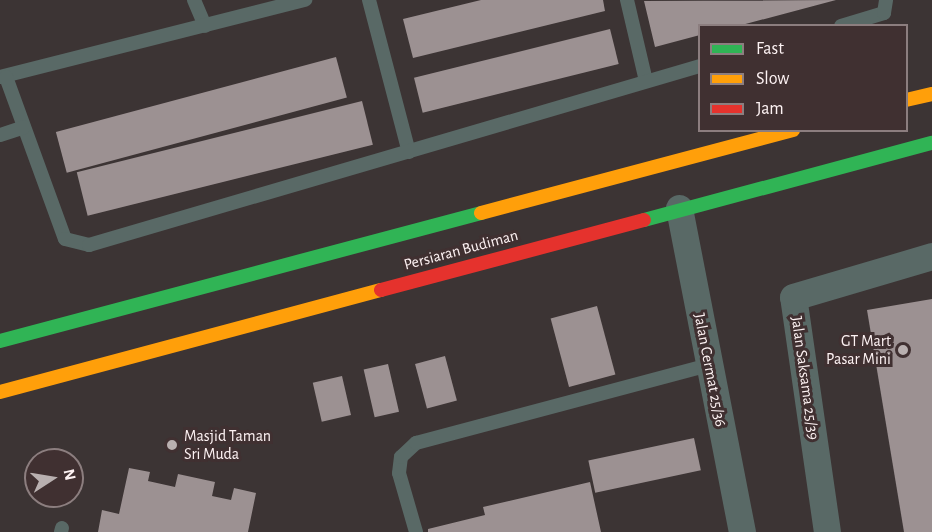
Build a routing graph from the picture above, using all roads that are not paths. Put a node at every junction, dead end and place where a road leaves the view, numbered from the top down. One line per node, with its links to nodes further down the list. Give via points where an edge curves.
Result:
1 (194, 0): 7 (lane)
2 (305, 0): 7 (lane)
3 (369, 0): 17 (lane)
4 (627, 0): 10 (lane)
5 (886, 0): 6 (lane, via 884,13)
6 (848, 24)
7 (204, 26): 9 (lane)
8 (698, 66): 10 (lane)
9 (3, 77): 13 (lane)
10 (646, 81): 17 (lane)
11 (932, 94): 12 (main road)
12 (908, 100)
13 (24, 127): 15 (lane); 17 (lane, via 65,239 89,245)
14 (785, 132): 20 (main road, Persiaran Budiman)
15 (0, 135)
16 (932, 143): 18 (main road, Persiaran Budiman)
17 (409, 152)
18 (679, 208): 21 (street, Jalan Cermat 25/36); 22 (main road, Persiaran Budiman)
19 (932, 256): 25 (street, Jalan Saksama 25/39, via 793,297)
20 (0, 341)
21 (710, 365): 23 (lane, via 416,443 401,457 399,473); 24 (street, Jalan Cermat 25/36)
22 (0, 392)
23 (416, 532)
24 (742, 532)
25 (827, 532)

